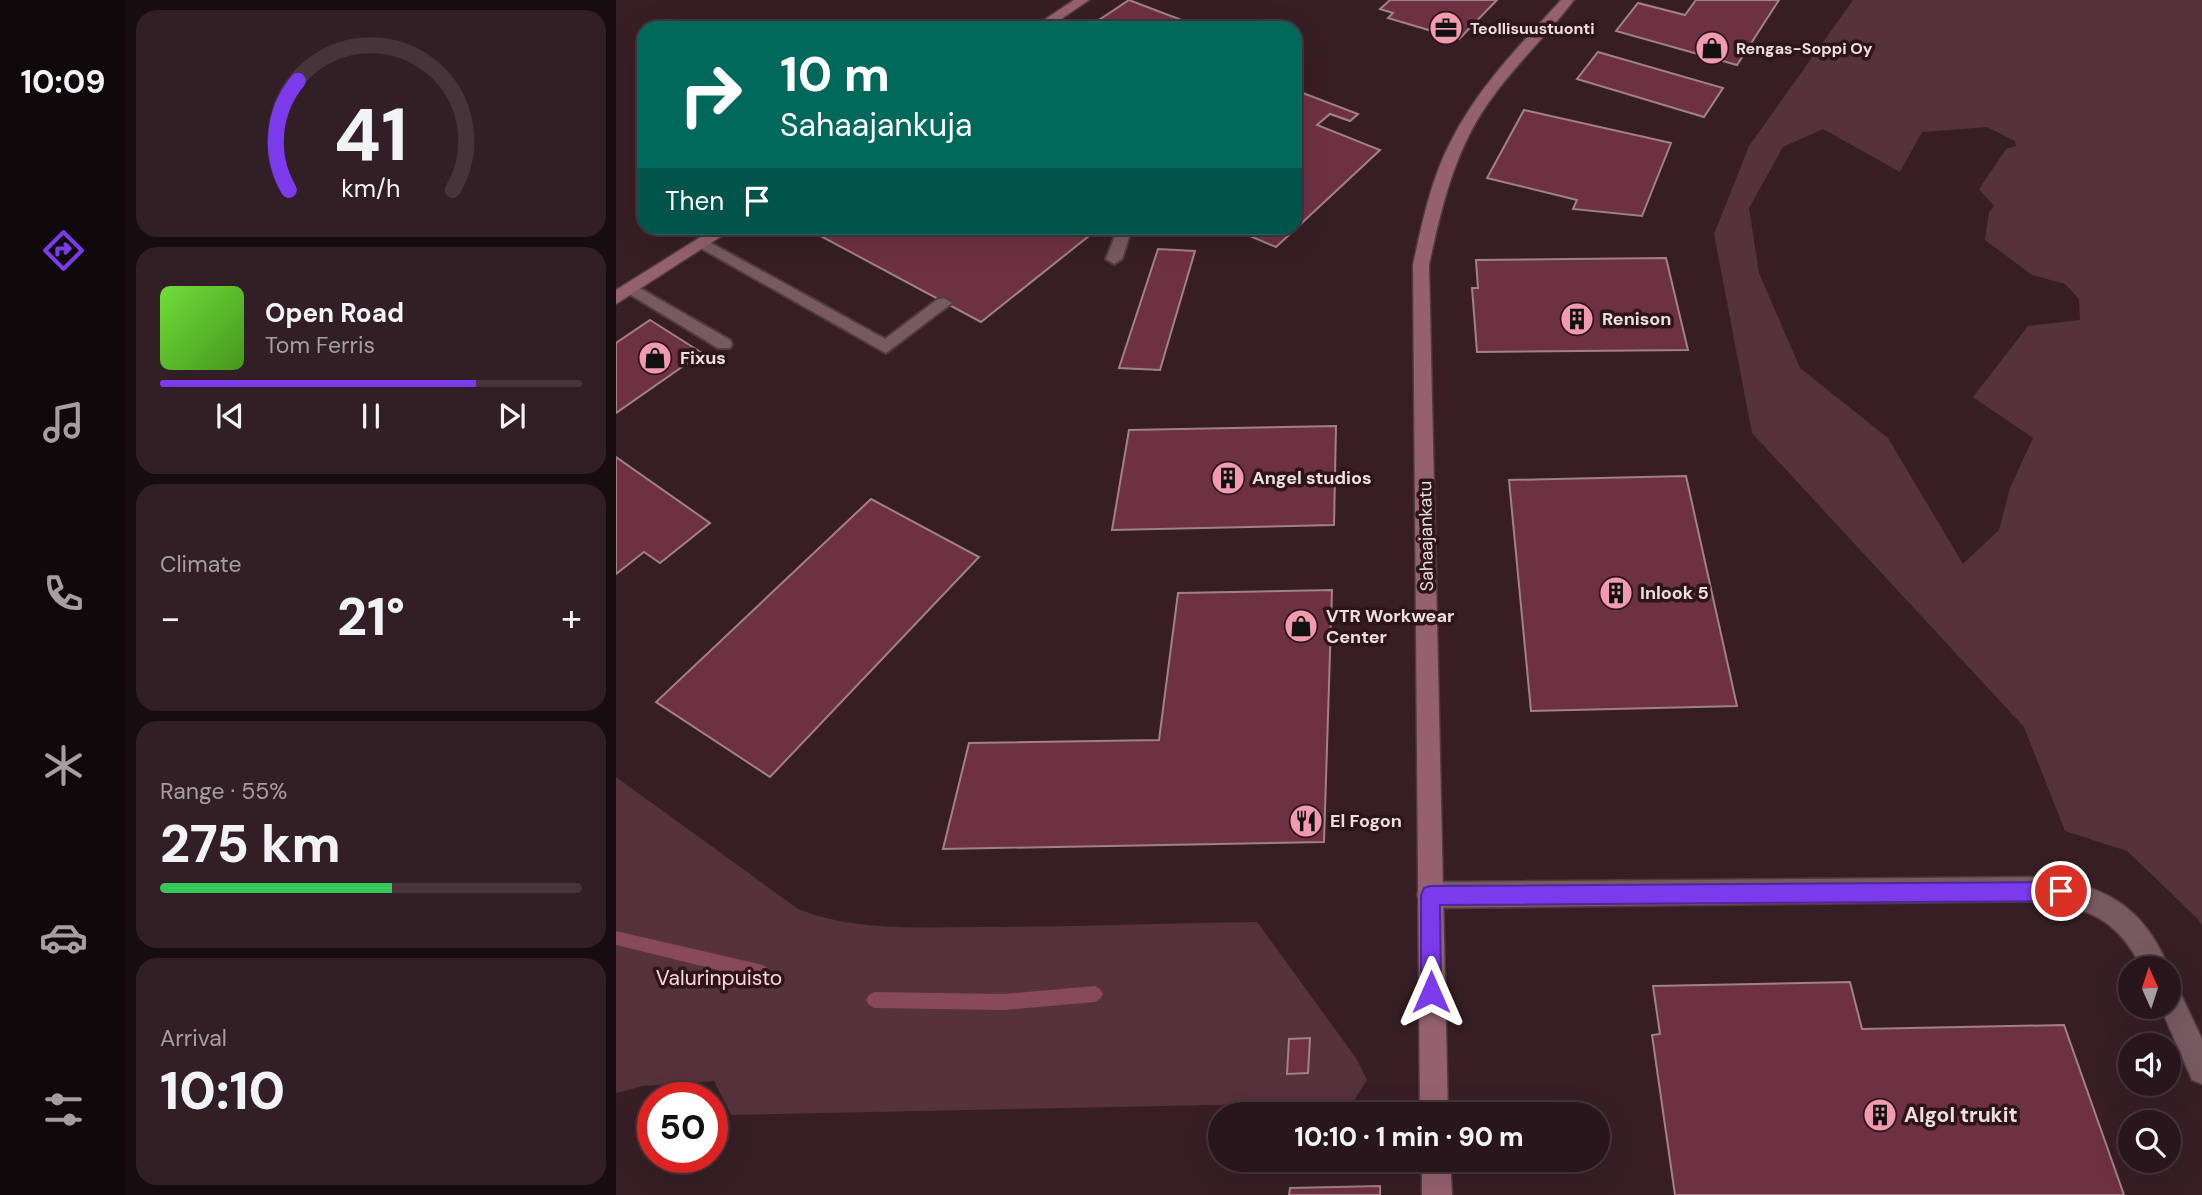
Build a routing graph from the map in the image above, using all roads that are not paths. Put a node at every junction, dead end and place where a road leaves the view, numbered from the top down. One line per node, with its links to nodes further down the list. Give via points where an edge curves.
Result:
1 (1083, 0): 3 (main road)
2 (1568, 0): 12 (main road, Sahaajankatu, via 1464,129 1437,202 1421,265)
3 (1050, 21)
4 (715, 235): 6 (main road)
5 (1123, 235): 7 (lane)
6 (702, 243): 8 (main road); 10 (lane, via 886,347)
7 (1114, 259)
8 (631, 288): 9 (main road); 11 (lane)
9 (616, 298)
10 (944, 303)
11 (724, 344)
12 (1430, 895): 13 (street, via 2046,890 2076,893 2123,916); 16 (main road, Sahaajankatu)
13 (2151, 956)
14 (2179, 1019): 15 (street)
15 (2202, 1070)
16 (1434, 1102)
17 (1436, 1172): 18 (main road)
18 (1437, 1195)

